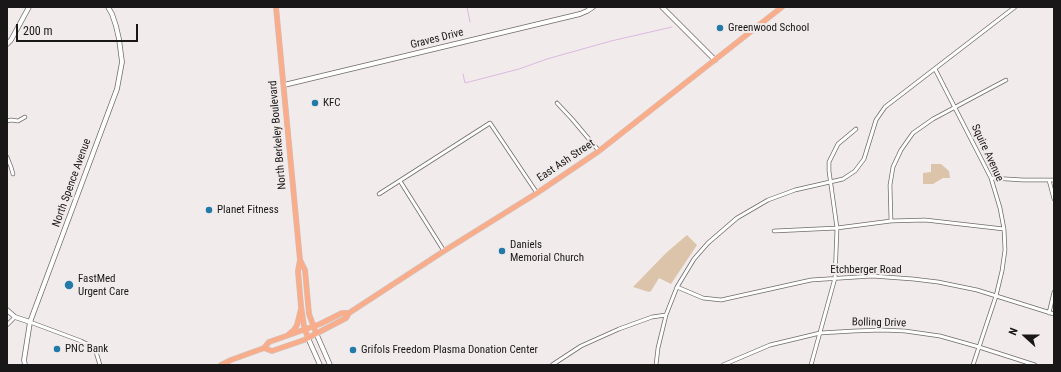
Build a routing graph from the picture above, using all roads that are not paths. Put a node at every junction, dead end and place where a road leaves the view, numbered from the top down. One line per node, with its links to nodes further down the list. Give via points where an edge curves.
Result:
1 (29, 7): 8 (street)
2 (108, 7): 46 (street, North Spence Avenue, via 116,26 122,62 117,89)
3 (276, 7): 12 (main road, North Berkeley Boulevard)
4 (593, 7): 12 (street, Graves Drive, via 580,14)
5 (662, 7): 9 (street)
6 (782, 7): 9 (main road, East Ash Street)
7 (1015, 7): 10 (street)
8 (7, 44)
9 (715, 60): 18 (main road, East Ash Street)
10 (935, 69): 14 (street, Squire Avenue); 25 (street, via 885,107 876,120 864,159 856,171 844,179)
11 (1006, 80): 14 (street)
12 (284, 85): 34 (main road, North Berkeley Boulevard)
13 (557, 103): 18 (street)
14 (955, 108): 21 (street, Squire Avenue); 29 (street, via 913,133 901,150 893,167 890,185)
15 (26, 117): 16 (street, via 18,121)
16 (7, 121)
17 (856, 129): 25 (street, via 838,144 833,153 829,162)
18 (599, 151): 26 (main road, East Ash Street)
19 (7, 157): 20 (street)
20 (13, 174)
21 (991, 178): 22 (street); 31 (street, Squire Avenue)
22 (1049, 180): 23 (street); 28 (street)
23 (1054, 180)
24 (400, 181): 26 (street, via 490,123); 27 (street); 33 (street)
25 (830, 182): 30 (street); 36 (street, via 795,190 768,200 737,218 694,259)
26 (537, 193): 33 (main road, East Ash Street)
27 (379, 194)
28 (1054, 199)
29 (891, 221): 30 (street); 31 (street, via 925,220)
30 (837, 228): 32 (street); 35 (street)
31 (1004, 229): 38 (street, Squire Avenue, via 1005,250)
32 (774, 231)
33 (444, 251): 41 (main road, East Ash Street)
34 (300, 260): 39 (main road, North Berkeley Boulevard, via 298,271); 48 (main road, North Berkeley Boulevard, via 305,270 309,314)
35 (835, 278): 36 (street, Etchberger Road, via 811,280 721,300 703,298); 38 (street, Etchberger Road, via 872,276 913,279 938,282); 51 (street)
36 (677, 287): 44 (street)
37 (1054, 292): 42 (street)
38 (996, 296): 42 (street, Etchberger Road); 54 (street, Squire Avenue)
39 (301, 306): 49 (main road, North Berkeley Boulevard); 52 (main road, via 297,325)
40 (7, 310): 45 (street)
41 (349, 313): 48 (main road, East Ash Street, via 342,313); 50 (main road, East Ash Street, via 346,318)
42 (1049, 313): 43 (street, Etchberger Road)
43 (1054, 314)
44 (666, 315): 62 (street, via 652,317 619,329 581,346); 63 (street)
45 (15, 317): 46 (street); 47 (street)
46 (30, 322): 57 (street, North Spence Avenue); 58 (street, via 91,346)
47 (7, 325)
48 (314, 326): 49 (main road, East Ash Street); 50 (main road, North Berkeley Boulevard)
49 (305, 330): 52 (main road, East Ash Street); 53 (main road, North Berkeley Boulevard)
50 (316, 333): 53 (main road, East Ash Street); 61 (street)
51 (820, 334): 54 (street, Bolling Drive, via 905,331 940,336); 64 (street, Bolling Drive, via 770,346); 65 (street)
52 (287, 336): 55 (main road, East Ash Street, via 269,342)
53 (308, 338): 55 (main road, East Ash Street, via 272,351); 60 (street)
54 (979, 347): 66 (street, Squire Avenue); 67 (street, Bolling Drive)
55 (264, 348): 56 (main road, East Ash Street)
56 (232, 363): 59 (main road, East Ash Street)
57 (25, 365)
58 (100, 365)
59 (221, 365)
60 (320, 365)
61 (330, 365)
62 (552, 365)
63 (656, 365)
64 (723, 365)
65 (811, 365)
66 (973, 365)
67 (1035, 365)

